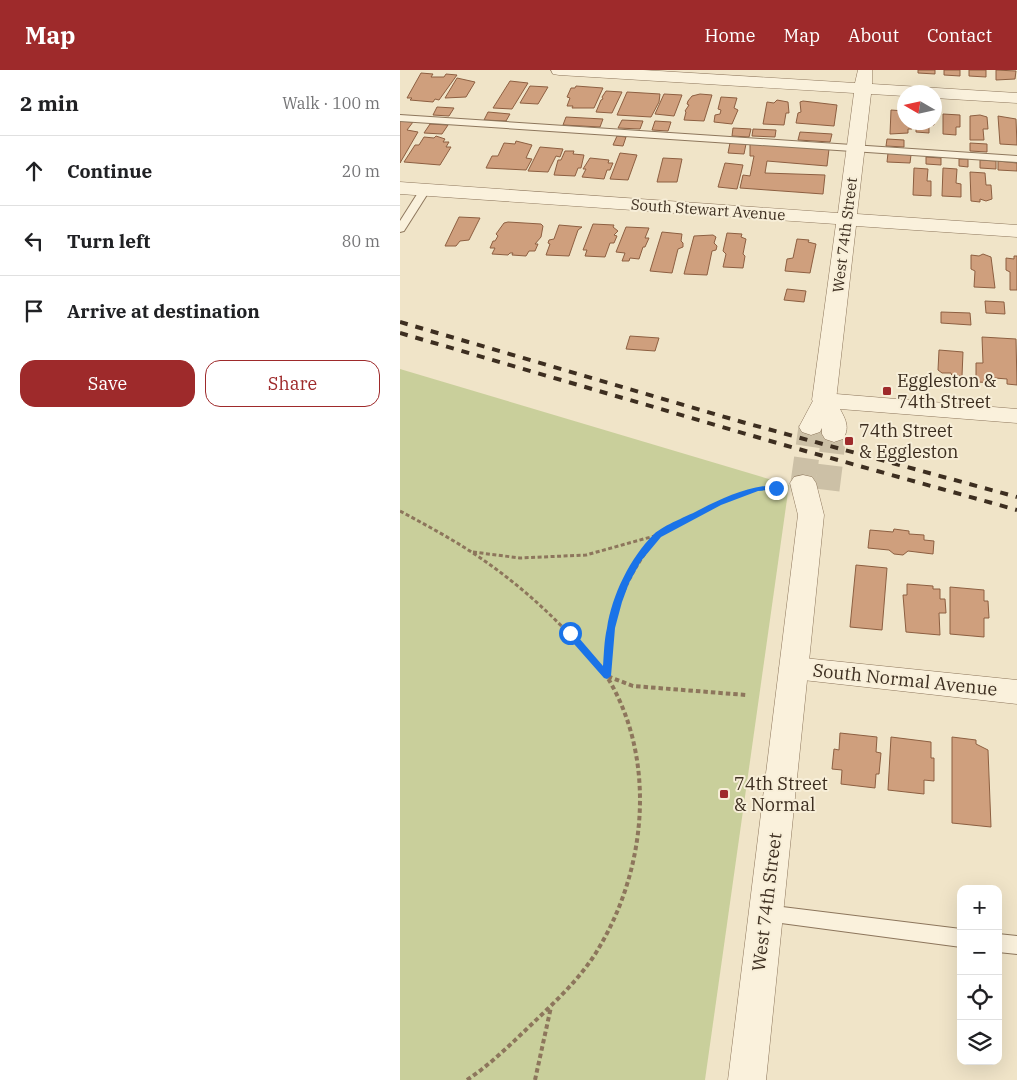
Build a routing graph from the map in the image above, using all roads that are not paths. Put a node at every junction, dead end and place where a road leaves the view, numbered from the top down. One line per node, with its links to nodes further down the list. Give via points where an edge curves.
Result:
1 (558, 70): 2 (street)
2 (864, 79): 3 (street); 7 (street, West 74th Street)
3 (897, 86)
4 (942, 93): 5 (street)
5 (1017, 98)
6 (400, 118): 7 (lane)
7 (856, 148): 8 (lane); 11 (street, West 74th Street)
8 (1017, 159)
9 (400, 188): 10 (street, South Stewart Avenue)
10 (424, 190): 11 (street, South Stewart Avenue); 12 (lane)
11 (846, 219): 13 (street, South Stewart Avenue); 14 (street, West 74th Street)
12 (400, 229)
13 (1017, 231)
14 (824, 400): 15 (street); 16 (street, West 74th Street); 17 (street, via 835,423)
15 (1017, 416)
16 (811, 427)
17 (834, 434)
18 (814, 496): 19 (street, West 74th Street)
19 (794, 668): 20 (street, South Normal Avenue); 21 (street, West 74th Street)
20 (1017, 692)
21 (766, 913): 22 (lane); 25 (street, West 74th Street)
22 (957, 937)
23 (1002, 943): 24 (lane)
24 (1017, 945)
25 (747, 1080)

